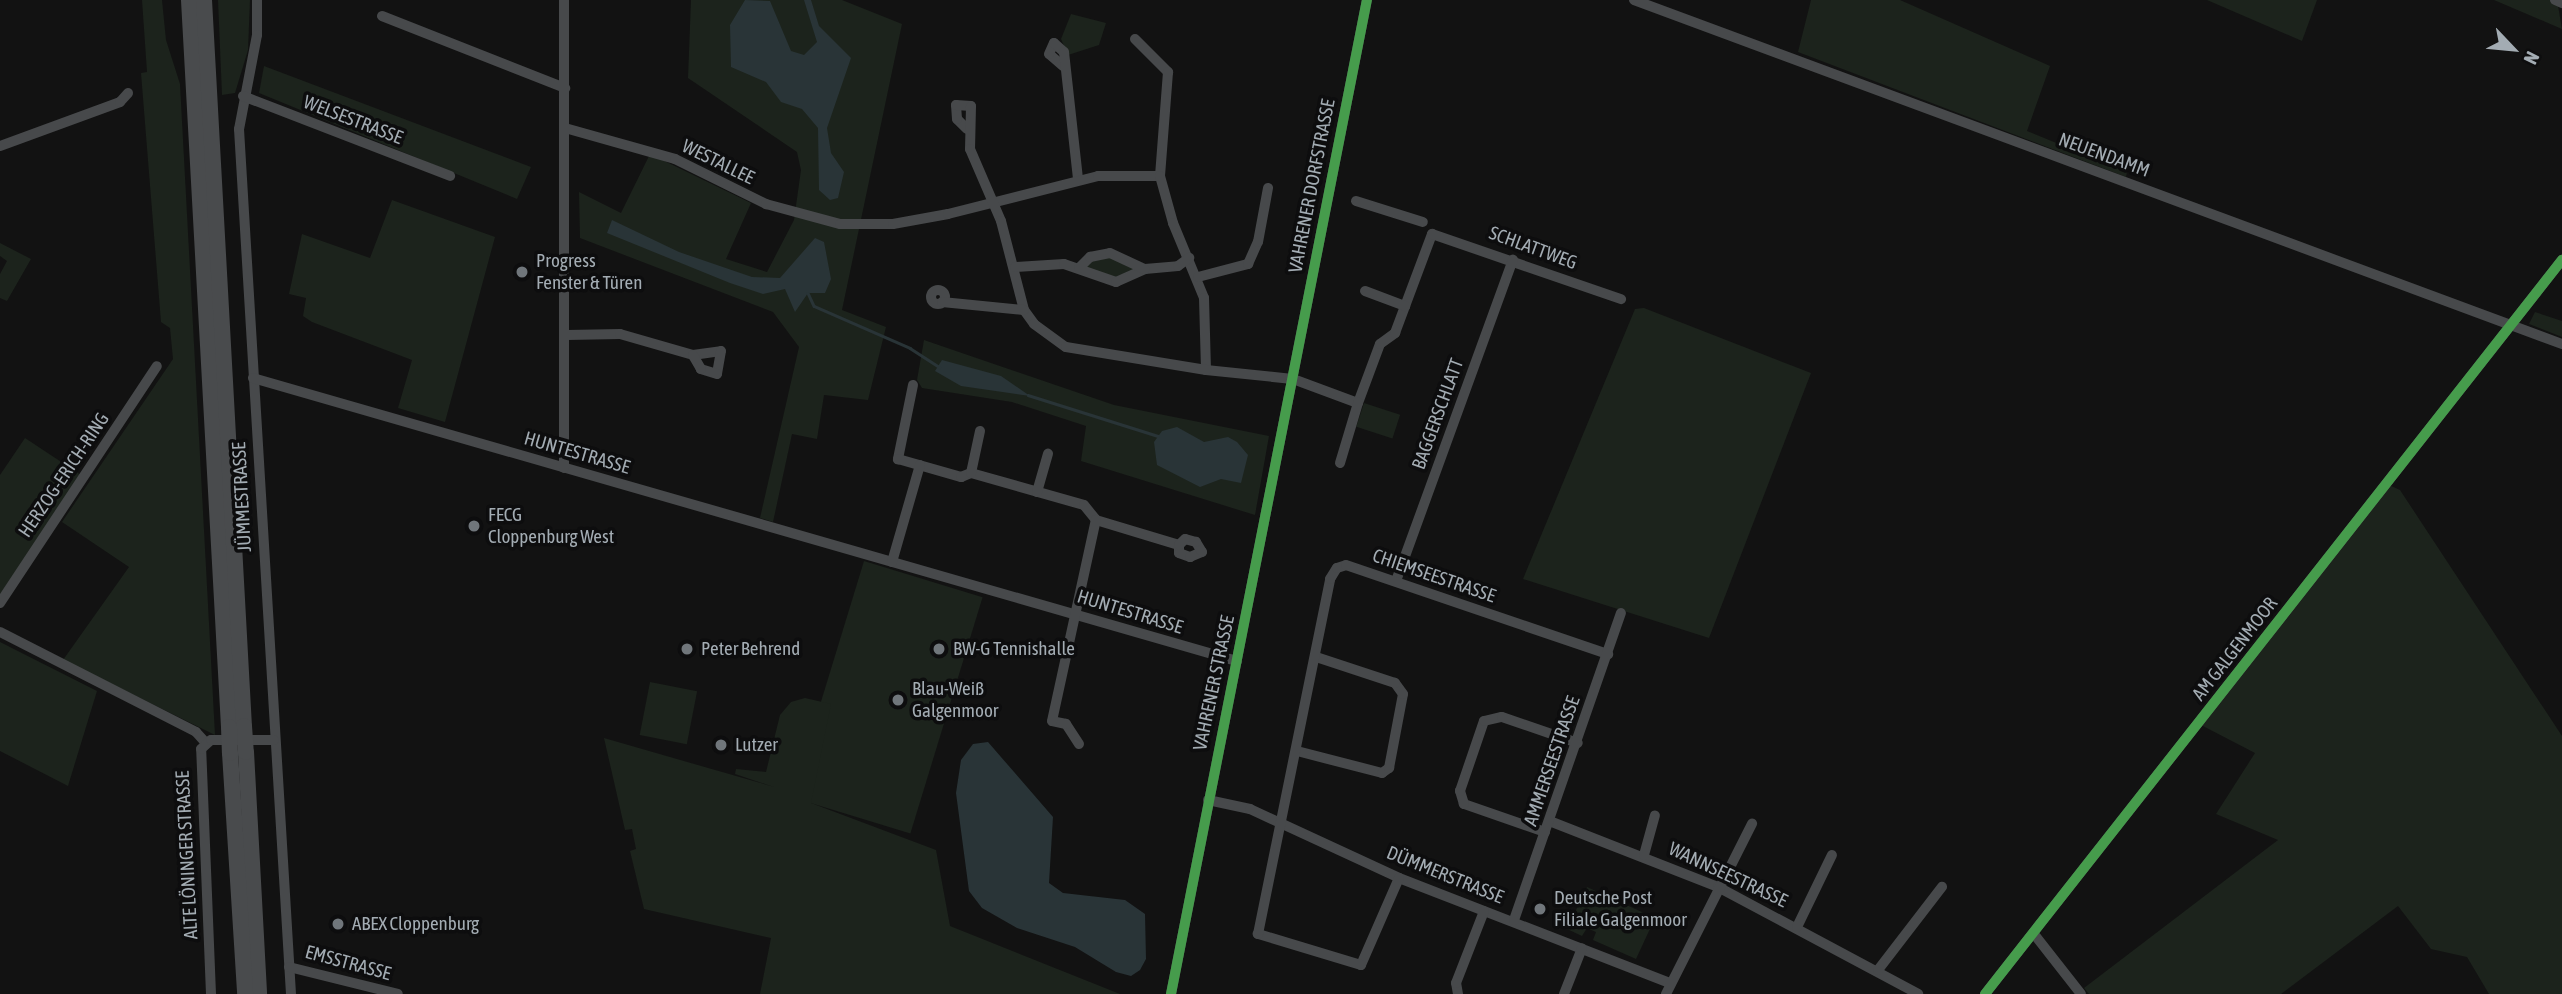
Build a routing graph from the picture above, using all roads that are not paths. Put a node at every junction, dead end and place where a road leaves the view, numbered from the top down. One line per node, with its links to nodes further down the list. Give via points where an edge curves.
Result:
1 (189, 0): 67 (highway)
2 (204, 0): 12 (highway)
3 (211, 0): 12 (highway, via 213,31)
4 (257, 0): 16 (street, JÜMMESTRASSE, via 257,35)
5 (564, 0): 14 (street)
6 (1367, 0): 46 (street, VAHRENER DORFSTRASSE)
7 (1634, 0): 39 (street, NEUENDAMM)
8 (2555, 0): 9 (street)
9 (2562, 3)
10 (382, 16): 14 (street)
11 (1135, 39): 21 (street, via 1168,72)
12 (206, 50): 67 (highway)
13 (1063, 66): 22 (street)
14 (565, 88): 17 (street)
15 (128, 93): 19 (street, via 120,102)
16 (243, 96): 20 (street, WELSESTRASSE); 45 (street, JÜMMESTRASSE, via 239,129)
17 (565, 128): 25 (street, WESTALLEE, via 675,159 742,194 805,218 856,224 901,222); 40 (street)
18 (967, 129): 25 (street)
19 (0, 146)
20 (450, 176)
21 (1160, 176): 22 (street, WESTALLEE); 27 (street)
22 (1078, 179): 25 (street, WESTALLEE)
23 (1268, 188): 33 (street, via 1258,242 1248,264)
24 (1356, 201): 26 (street)
25 (993, 202): 30 (street)
26 (1423, 222)
27 (1189, 258): 32 (street, via 1178,266); 33 (street)
28 (1513, 260): 35 (street, SCHLATTWEG); 37 (street, SCHLATTWEG, via 1432,233); 59 (street, BAGGERSCHLATT)
29 (2562, 260): 39 (street, AM GALGENMOOR)
30 (1016, 267): 31 (street, via 1042,263); 38 (street)
31 (1079, 268): 32 (street, via 1105,282 1132,278); 32 (street, via 1090,257 1111,253)
32 (1144, 269)
33 (1198, 277): 44 (street, via 1208,322)
34 (1364, 291): 37 (street)
35 (1621, 299)
36 (942, 302): 38 (street)
37 (1405, 306): 48 (street, via 1395,333 1380,344)
38 (1024, 310): 44 (street, via 1048,337 1066,347)
39 (2514, 326): 41 (street, NEUENDAMM); 88 (street, AM GALGENMOOR)
40 (566, 335): 42 (street, via 620,334); 53 (street)
41 (2562, 344)
42 (693, 355)
43 (157, 366): 60 (street, HERZOG-ERICH-RING)
44 (1206, 370): 46 (street)
45 (253, 378): 53 (street, HUNTESTRASSE); 68 (street, JÜMMESTRASSE)
46 (1293, 379): 48 (street); 66 (street, VAHRENER STRASSE)
47 (913, 385): 52 (street, via 898,459)
48 (1359, 403): 51 (street)
49 (980, 431): 54 (street)
50 (1048, 454): 55 (street)
51 (1339, 463)
52 (920, 465): 54 (street, via 961,477); 58 (street)
53 (564, 468): 58 (street, HUNTESTRASSE)
54 (971, 473): 55 (street)
55 (1037, 492): 56 (street, via 1084,505)
56 (1096, 520): 57 (street); 61 (street)
57 (1179, 545)
58 (892, 562): 61 (street, HUNTESTRASSE)
59 (1396, 581): 64 (street, CHIEMSEESTRASSE); 65 (street, CHIEMSEESTRASSE, via 1346,565 1337,568 1330,579)
60 (0, 603)
61 (1074, 613): 66 (street, HUNTESTRASSE); 71 (street, via 1052,721 1066,724)
62 (1621, 613): 64 (street, AMMERSEESTRASSE)
63 (0, 632): 69 (street, via 194,731)
64 (1608, 654): 70 (street, AMMERSEESTRASSE)
65 (1316, 657): 72 (street, CHIEMSEESTRASSE); 72 (street, via 1401,688 1389,768 1382,774)
66 (1237, 661): 74 (street, VAHRENER STRASSE)
67 (236, 727): 73 (highway, bridge)
68 (274, 740): 69 (street); 90 (street, JÜMMESTRASSE)
69 (205, 743): 93 (street, ALTE LÖNINGER STRASSE, via 201,758)
70 (1578, 743): 77 (street, AMMERSEESTRASSE); 79 (street, via 1502,717 1484,721 1460,791 1464,804)
71 (1079, 744)
72 (1297, 751): 76 (street, CHIEMSEESTRASSE)
73 (238, 752): 94 (highway); 95 (highway)
74 (1208, 800): 76 (street, DÜMMERSTRASSE); 98 (street, VAHRENER STRASSE)
75 (1655, 815): 80 (street, WANNSEESTRASSE)
76 (1281, 822): 82 (street, DÜMMERSTRASSE); 82 (street, CHIEMSEESTRASSE, via 1259,925 1258,934 1266,940 1361,965)
77 (1552, 822): 79 (street, AMMERSEESTRASSE); 80 (street, WANNSEESTRASSE)
78 (1752, 824): 83 (street)
79 (1545, 832): 86 (street, AMMERSEESTRASSE)
80 (1644, 855): 83 (street, WANNSEESTRASSE)
81 (1832, 855): 87 (street, WANNSEESTRASSE)
82 (1399, 878): 85 (street, DÜMMERSTRASSE)
83 (1717, 887): 87 (street, WANNSEESTRASSE); 92 (street)
84 (1942, 887): 91 (street)
85 (1484, 911): 86 (street, DÜMMERSTRASSE); 99 (street, via 1456,983)
86 (1514, 920): 89 (street, DÜMMERSTRASSE)
87 (1797, 926): 91 (street, WANNSEESTRASSE)
88 (2034, 934): 103 (street, AM GALGENMOOR); 104 (street)
89 (1582, 948): 92 (street, DÜMMERSTRASSE); 100 (street)
90 (289, 967): 96 (street, JÜMMESTRASSE); 97 (street, EMSSTRASSE)
91 (1878, 970): 102 (street, WANNSEESTRASSE)
92 (1670, 983): 101 (street)
93 (211, 994)
94 (245, 994)
95 (259, 994)
96 (291, 994)
97 (398, 994)
98 (1171, 994)
99 (1458, 994)
100 (1564, 994)
101 (1666, 994)
102 (1918, 994)
103 (1985, 994)
104 (2081, 994)

